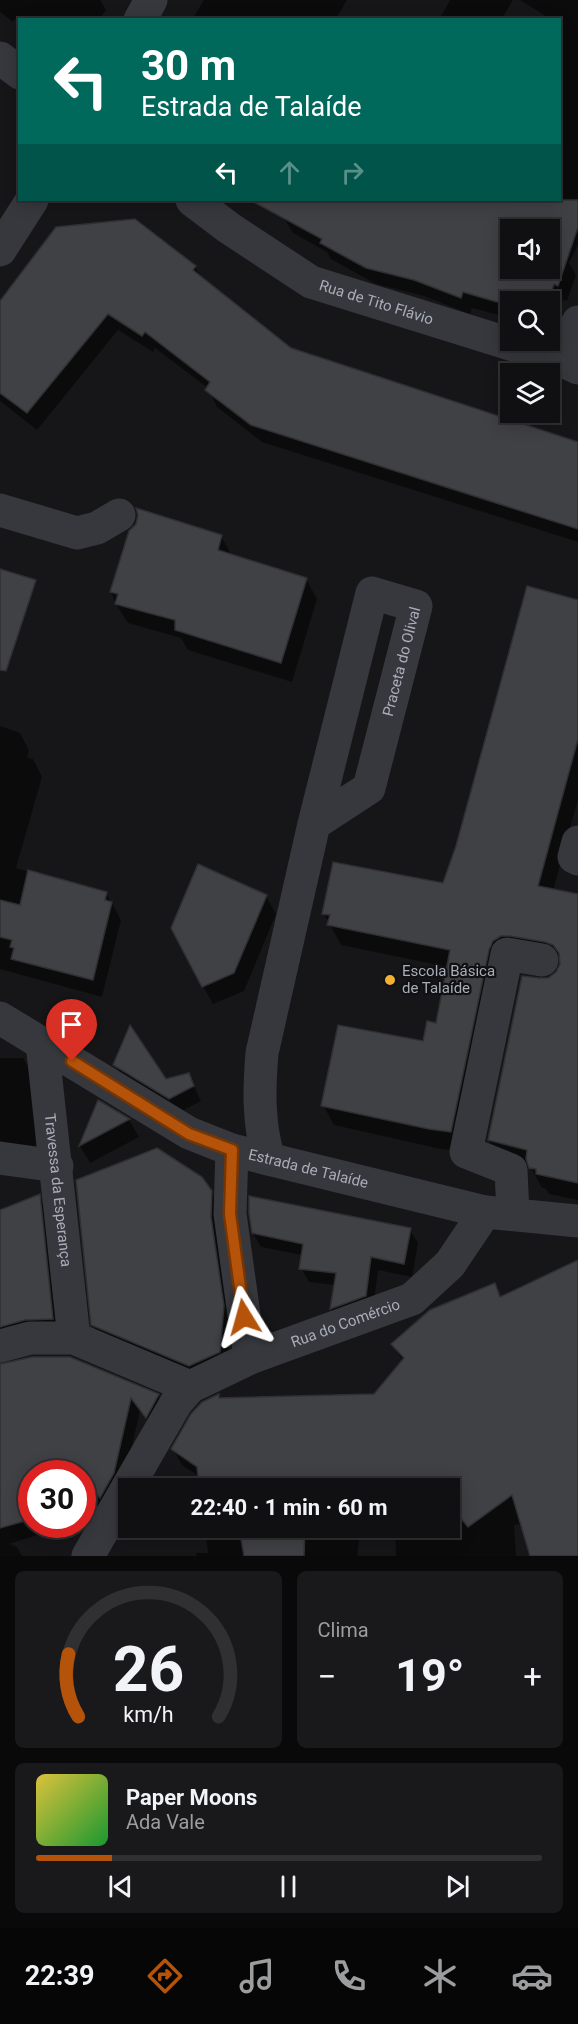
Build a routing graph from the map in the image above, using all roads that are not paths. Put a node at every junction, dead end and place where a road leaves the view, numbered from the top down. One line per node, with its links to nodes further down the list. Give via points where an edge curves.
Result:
1 (151, 0): 2 (street)
2 (141, 18)
3 (0, 57): 4 (street)
4 (18, 71)
5 (31, 201): 7 (street)
6 (193, 201): 9 (street, Rua de Tito Flávio, via 311,282)
7 (0, 250)
8 (578, 322): 9 (street)
9 (569, 364)
10 (0, 510): 11 (street, via 77,533 97,528)
11 (119, 515)
12 (314, 824): 12 (street, Praceta do Olival, via 372,592 416,606 369,788); 18 (street, Praceta do Olival, via 262,1053 260,1111)
13 (542, 960): 20 (street, via 507,954 466,1152 512,1170)
14 (0, 1018): 15 (street, Estrada de Talaíde)
15 (42, 1043): 16 (street, Estrada de Talaíde, via 189,1134); 19 (street, Travessa da Esperança)
16 (232, 1150): 18 (street, Estrada de Talaíde); 24 (street, via 230,1214)
17 (0, 1158): 19 (street)
18 (268, 1159): 20 (street, Estrada de Talaíde)
19 (57, 1166): 22 (street, Travessa da Esperança)
20 (499, 1213): 21 (street, Estrada de Talaíde); 24 (street, Rua do Comércio, via 412,1299)
21 (578, 1221)
22 (74, 1338): 23 (street, via 30,1338); 25 (street)
23 (0, 1346)
24 (250, 1358): 25 (street, Rua do Comércio)
25 (190, 1387): 26 (street, Rua do Comércio, via 176,1403)
26 (88, 1556)

